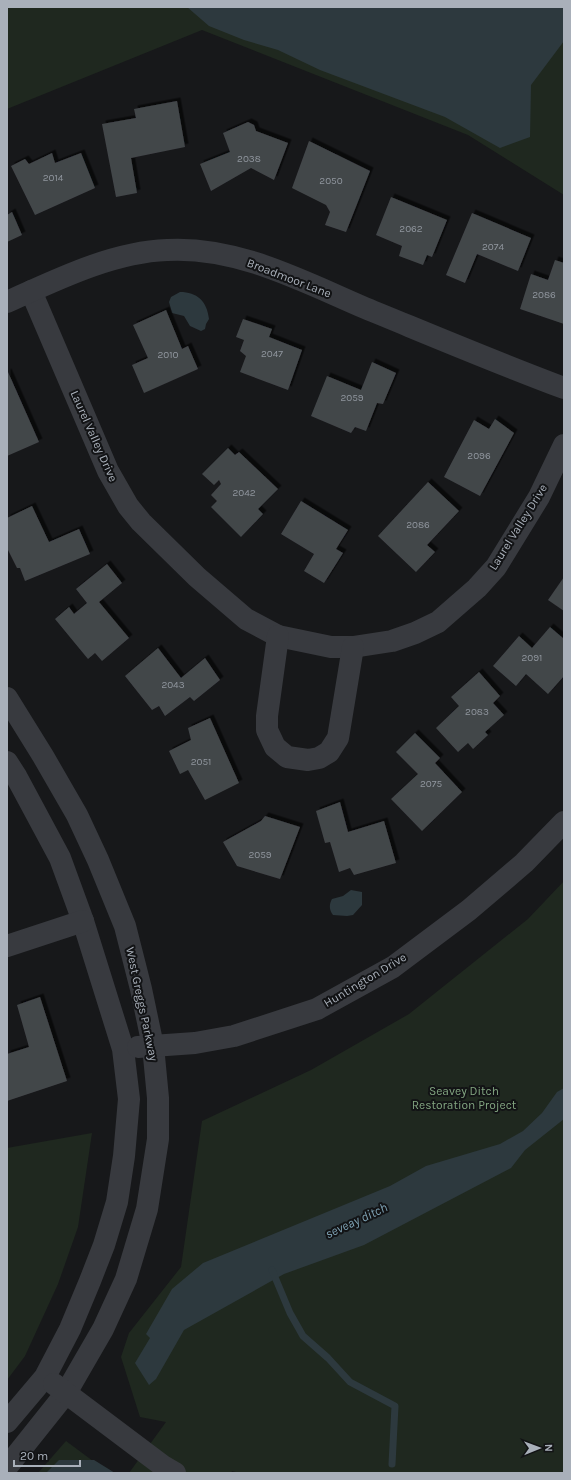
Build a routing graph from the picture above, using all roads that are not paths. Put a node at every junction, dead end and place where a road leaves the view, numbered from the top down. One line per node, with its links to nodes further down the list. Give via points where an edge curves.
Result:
1 (31, 291): 2 (street, Broadmoor Lane); 3 (street, Broadmoor Lane, via 86,268 139,252 180,250 222,253 266,266); 5 (street, Laurel Valley Drive, via 108,471 128,506 197,577 246,619)
2 (7, 302)
3 (564, 388)
4 (564, 445): 6 (street, Laurel Valley Drive, via 539,497 496,567 477,588 438,622 415,633 392,641)
5 (278, 636): 6 (street, Laurel Valley Drive, via 331,647); 6 (street, via 267,730 275,747 287,757 308,760 320,758 329,752 338,738)
6 (353, 647)
7 (7, 698): 12 (street, West Greggs Parkway, via 77,815 98,860 125,926)
8 (7, 762): 10 (street, via 60,858)
9 (564, 822): 12 (street, Huntington Drive, via 524,863 469,910 393,967 324,1005 234,1036 195,1044)
10 (83, 920): 11 (street); 13 (street)
11 (7, 946)
12 (153, 1046): 13 (street, Huntington Drive); 15 (street, West Greggs Parkway, via 158,1098 158,1139 147,1209 126,1279 103,1329)
13 (123, 1049): 14 (street, via 129,1099 117,1202 90,1281 70,1329)
14 (45, 1377): 15 (street); 16 (street)
15 (66, 1393): 17 (street, West Greggs Parkway); 18 (street)
16 (7, 1422)
17 (7, 1467)
18 (175, 1473)

